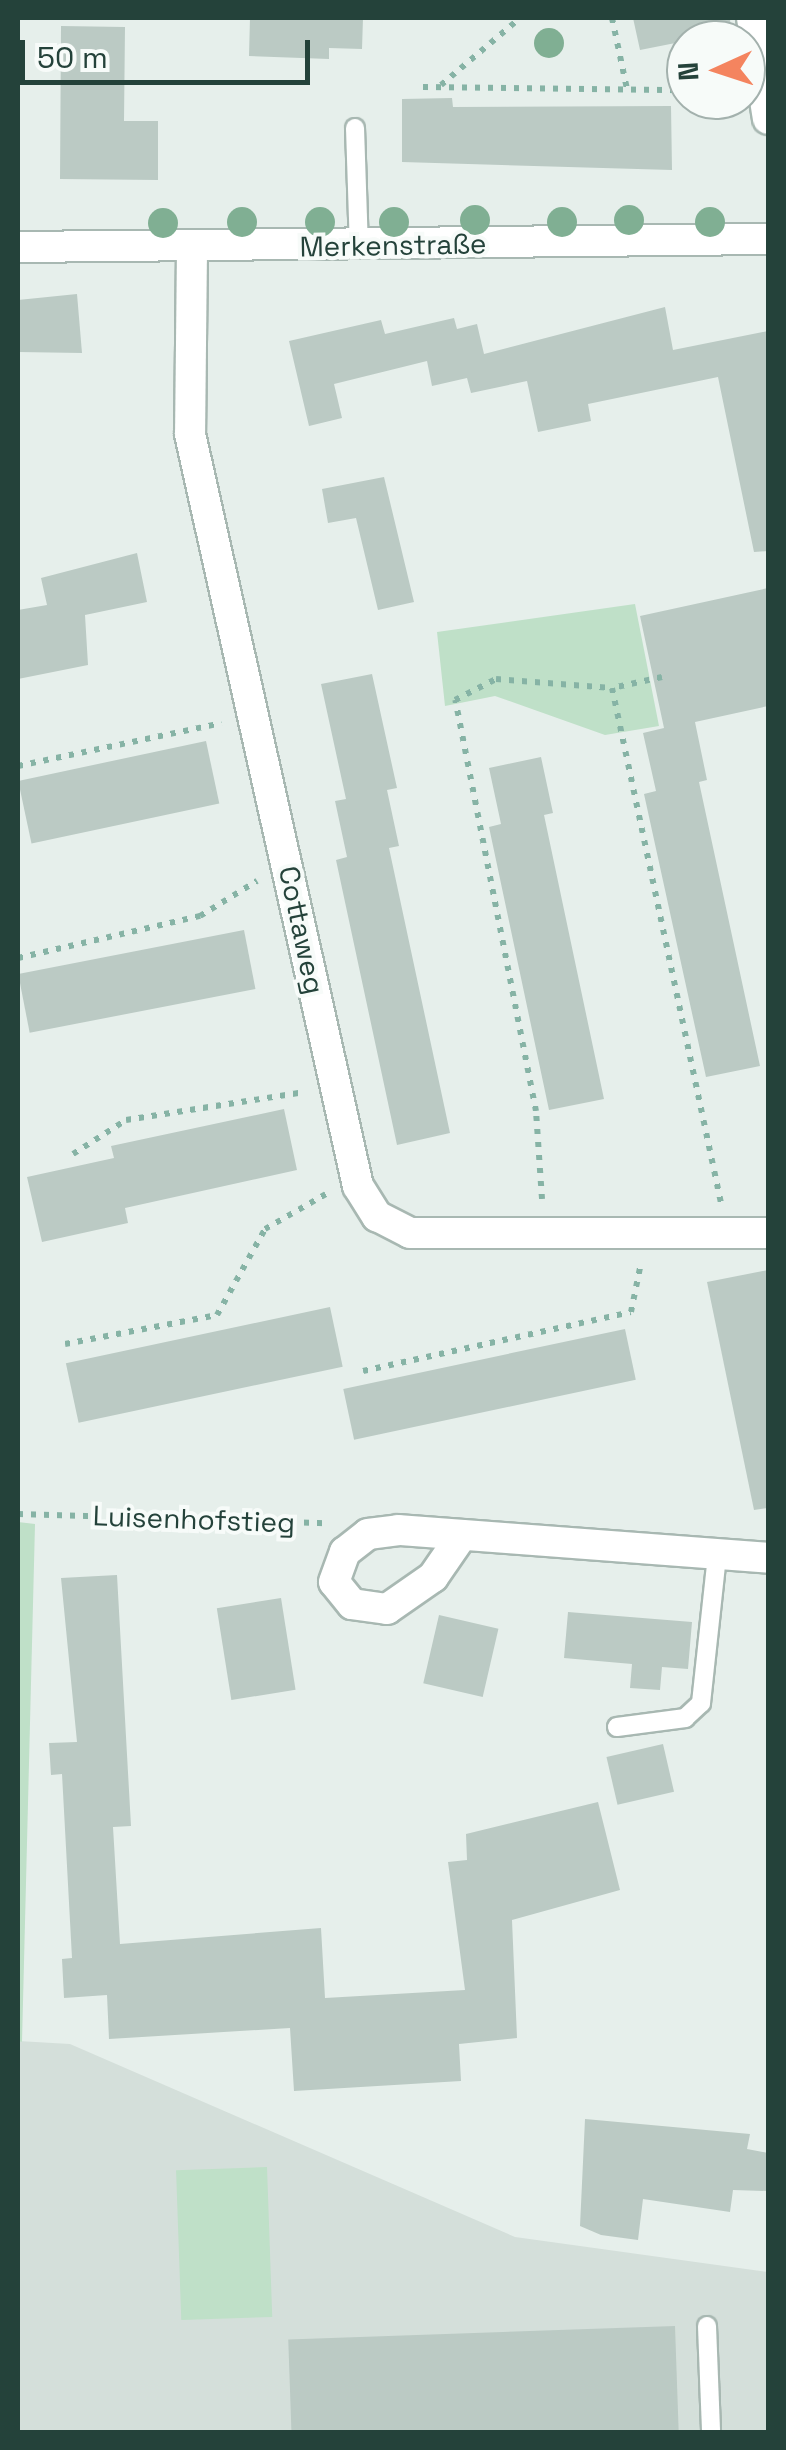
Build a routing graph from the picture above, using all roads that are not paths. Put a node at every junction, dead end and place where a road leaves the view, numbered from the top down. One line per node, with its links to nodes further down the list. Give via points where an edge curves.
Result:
1 (752, 18): 2 (street)
2 (768, 120)
3 (355, 128): 6 (lane)
4 (768, 239): 6 (street, Merkenstraße)
5 (18, 246): 7 (street, Merkenstraße)
6 (358, 246): 7 (street, Merkenstraße)
7 (192, 248): 8 (street, Cottaweg, via 190,434 356,1177 377,1216 410,1233)
8 (768, 1233)
9 (462, 1535): 9 (street, via 368,1534 345,1552 334,1582 352,1604 387,1610 434,1577); 10 (street)
10 (718, 1556): 11 (street); 12 (lane, via 700,1703 684,1718)
11 (768, 1558)
12 (616, 1728)
13 (707, 2326): 14 (lane)
14 (712, 2432)

